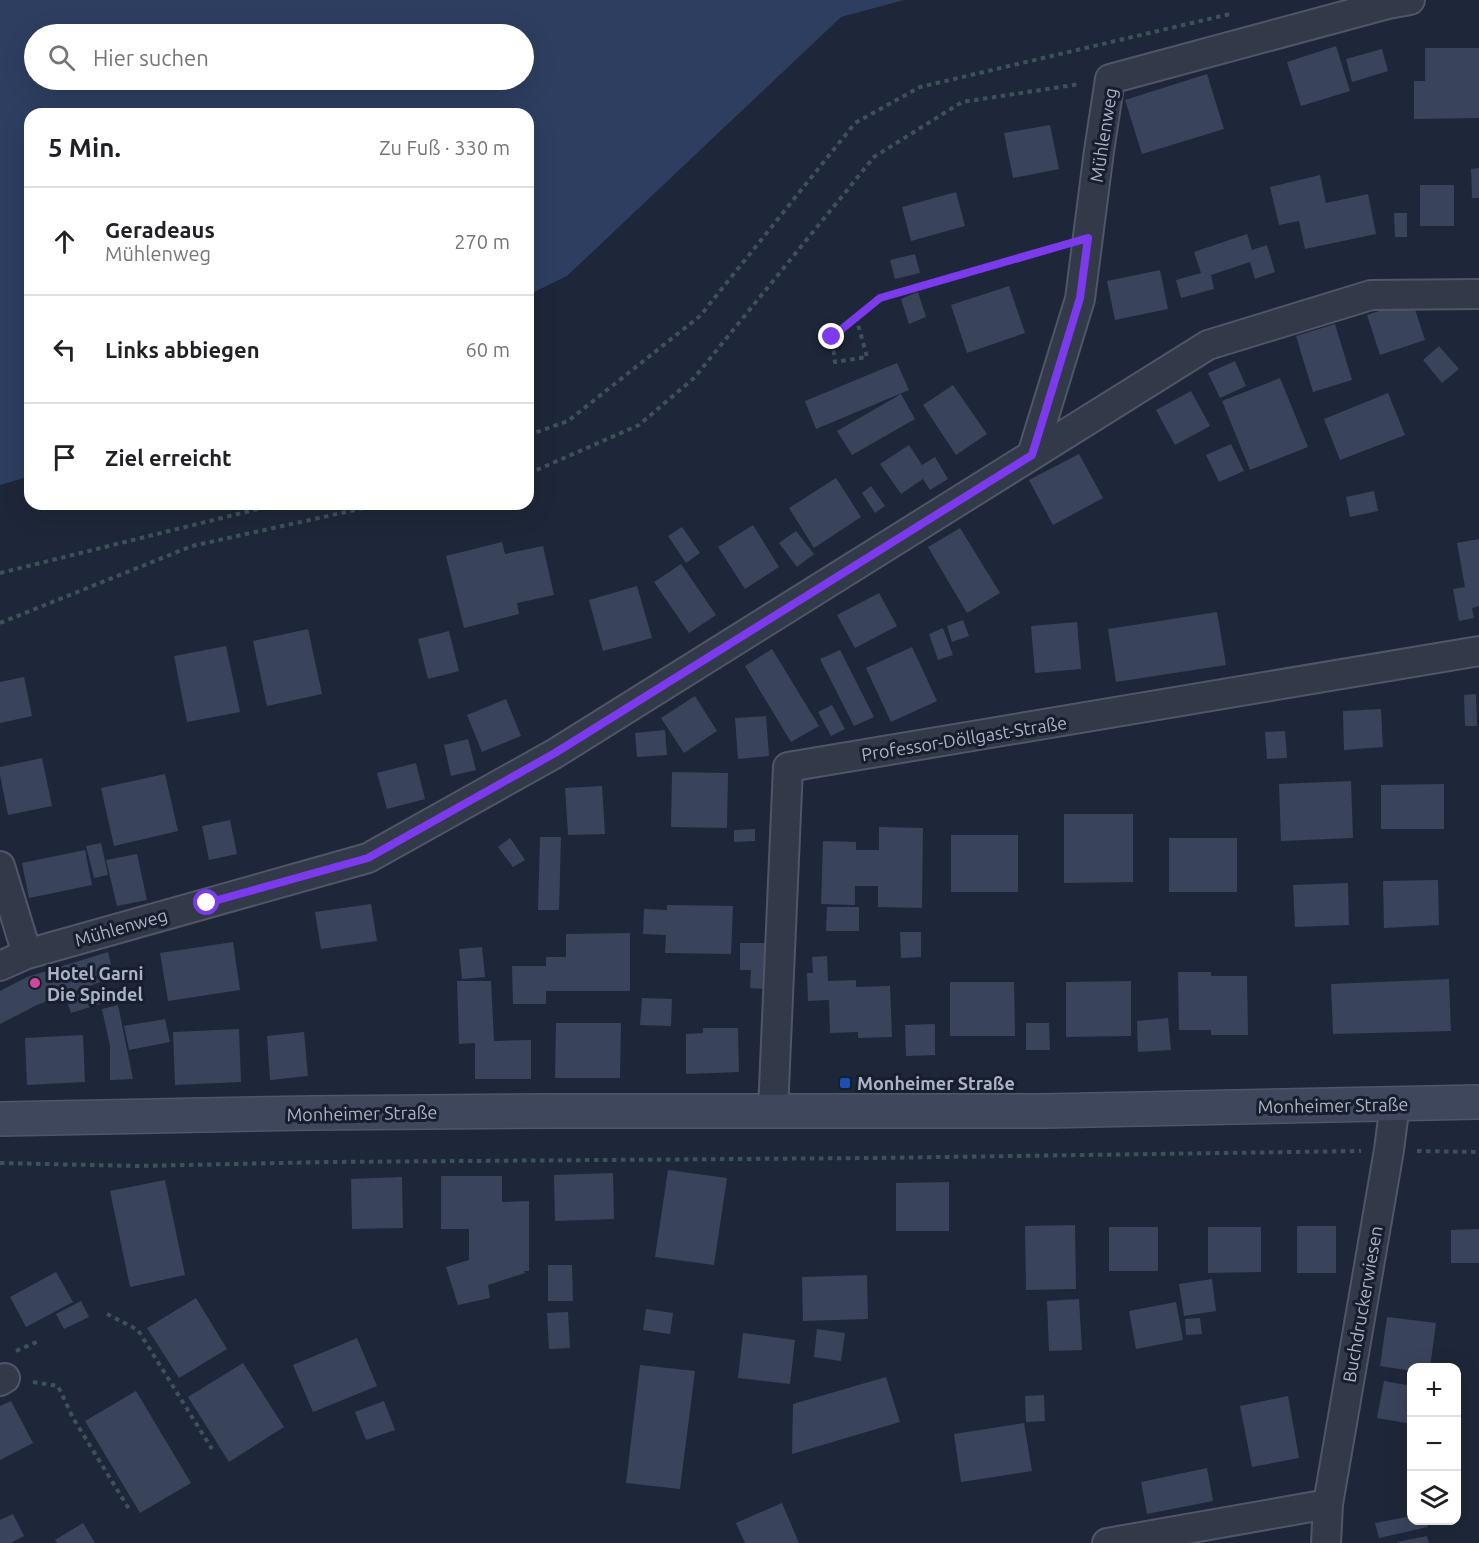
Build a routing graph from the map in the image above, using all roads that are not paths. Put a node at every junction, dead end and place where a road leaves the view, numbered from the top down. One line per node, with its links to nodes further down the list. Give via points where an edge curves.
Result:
1 (1410, 0): 3 (street, Mühlenweg, via 1110,80 1080,298)
2 (1479, 294): 3 (street, Mühlenweg, via 1371,295 1208,345)
3 (1032, 455): 6 (street, Mühlenweg, via 555,753 368,858)
4 (1479, 651): 10 (street, Professor-Döllgast-Straße, via 788,767)
5 (0, 866): 6 (street)
6 (27, 954): 7 (street, Mühlenweg)
7 (0, 966)
8 (1479, 1102): 9 (main road, Monheimer Straße)
9 (1395, 1103): 10 (main road, Monheimer Straße, via 1045,1111); 12 (street, Buchdruckerwiesen)
10 (773, 1111): 11 (main road, Monheimer Straße)
11 (0, 1119)
12 (1328, 1504): 13 (street); 14 (street, Buchdruckerwiesen)
13 (1107, 1543)
14 (1326, 1543)

